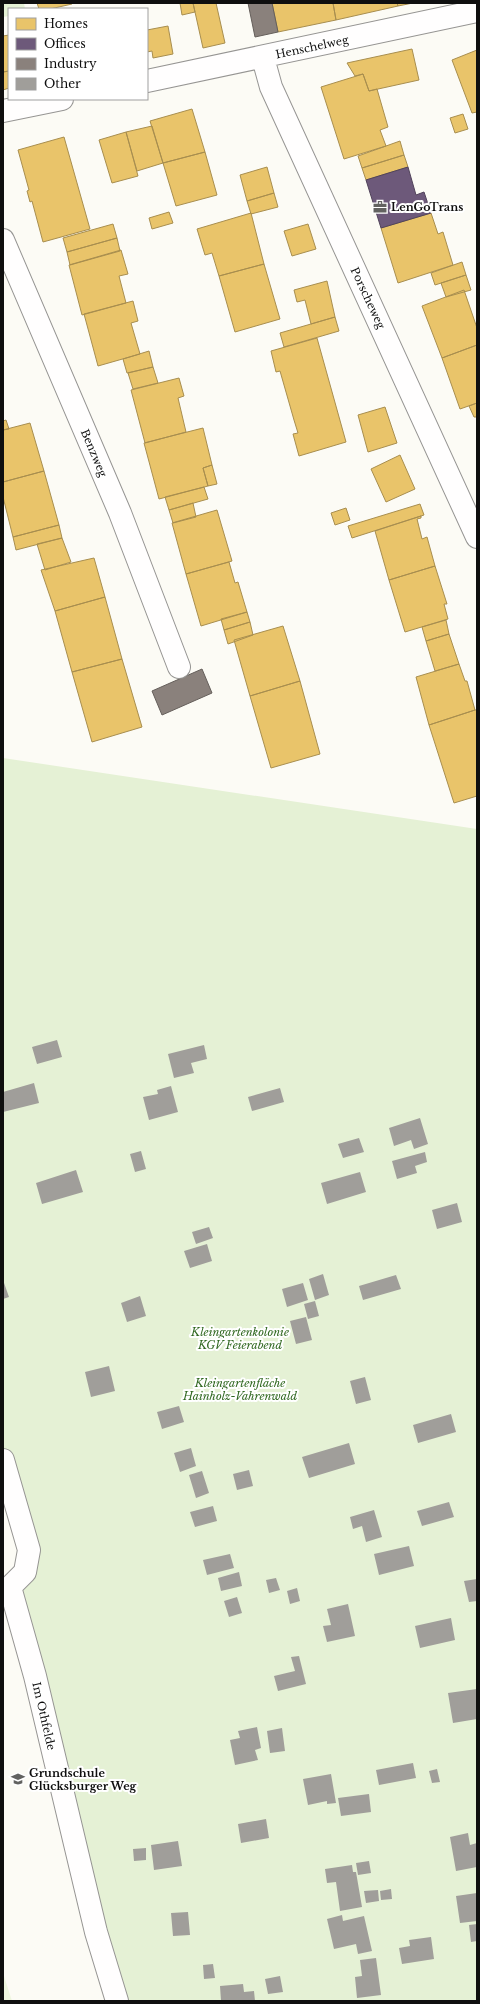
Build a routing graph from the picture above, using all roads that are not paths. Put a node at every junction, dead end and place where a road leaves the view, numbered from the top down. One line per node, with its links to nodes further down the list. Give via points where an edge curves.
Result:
1 (477, 11): 2 (street, Henschelweg)
2 (262, 58): 3 (street, Henschelweg); 7 (street, Porscheweg, via 271,87)
3 (148, 81)
4 (57, 100): 5 (street)
5 (3, 111)
6 (3, 240): 8 (street, Benzweg, via 120,513)
7 (477, 537)
8 (179, 667)
9 (3, 1460): 10 (street, Im Othfelde, via 29,1550 25,1572)
10 (6, 1588): 11 (street, Im Othfelde, via 35,1676 96,1932)
11 (117, 2001)

